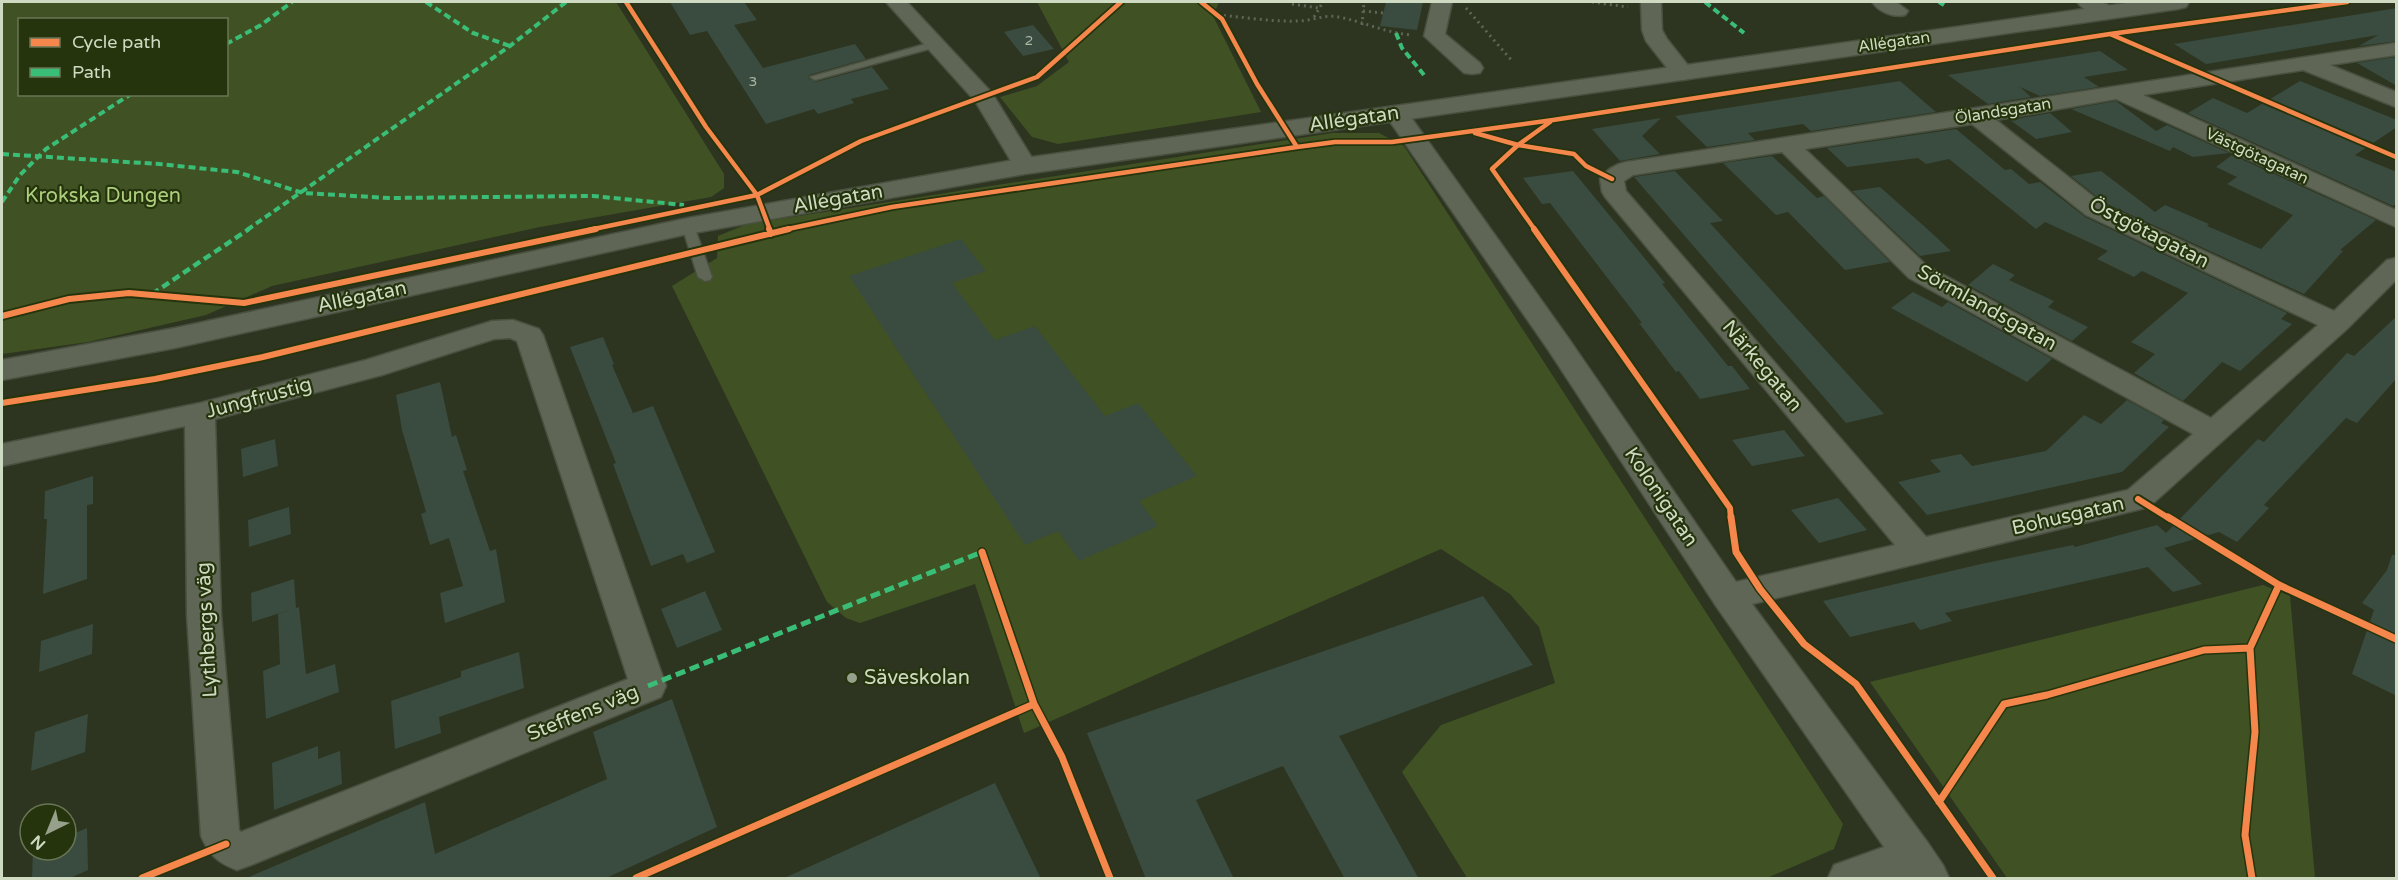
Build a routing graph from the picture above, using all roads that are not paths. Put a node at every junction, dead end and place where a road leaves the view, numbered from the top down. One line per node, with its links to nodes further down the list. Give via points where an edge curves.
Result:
1 (896, 2): 8 (street)
2 (1442, 2): 7 (street)
3 (2178, 2): 6 (street, Allégatan)
4 (1459, 4): 7 (street)
5 (1651, 6): 12 (street, via 1652,30 1657,41)
6 (2097, 7): 12 (street, Allégatan)
7 (1436, 30): 11 (street)
8 (936, 44): 13 (lane); 19 (street, via 984,98)
9 (2397, 49): 10 (street, Ölandsgatan)
10 (2307, 64): 14 (street, Ölandsgatan); 15 (street)
11 (1472, 68)
12 (1683, 72): 16 (street, Allégatan)
13 (814, 77)
14 (2118, 92): 17 (street, Ölandsgatan); 21 (street, Västgötagatan)
15 (2397, 100)
16 (1395, 113): 19 (street, Allégatan); 32 (street, Kolonigatan, via 1559,345)
17 (1977, 116): 18 (street, Ölandsgatan); 25 (street, Östgötagatan, via 2095,210)
18 (1787, 144): 20 (street, Ölandsgatan, via 1626,170); 29 (street, Sörmlandsgatan, via 1918,272)
19 (1025, 166): 22 (street, Allégatan)
20 (1612, 178): 31 (street, Närkegatan, via 1614,192)
21 (2397, 219)
22 (688, 226): 24 (lane); 27 (street, Allégatan, via 175,338)
23 (2397, 266): 25 (street, Bohusgatan)
24 (705, 277)
25 (2337, 323): 29 (street, Bohusgatan)
26 (513, 329): 28 (street, Jungfrustig, via 492,330 372,368); 33 (street, Steffens väg, via 529,335 648,686 237,852)
27 (2, 370)
28 (200, 413): 30 (street, Jungfrustig); 33 (street, Lythbergs väg, via 204,615 220,836)
29 (2214, 432): 31 (street, Bohusgatan, via 2138,499)
30 (2, 456)
31 (1918, 551): 32 (street, Bohusgatan)
32 (1728, 597): 34 (street, Kolonigatan)
33 (226, 844)
34 (1922, 867): 35 (street)
35 (1848, 879)

